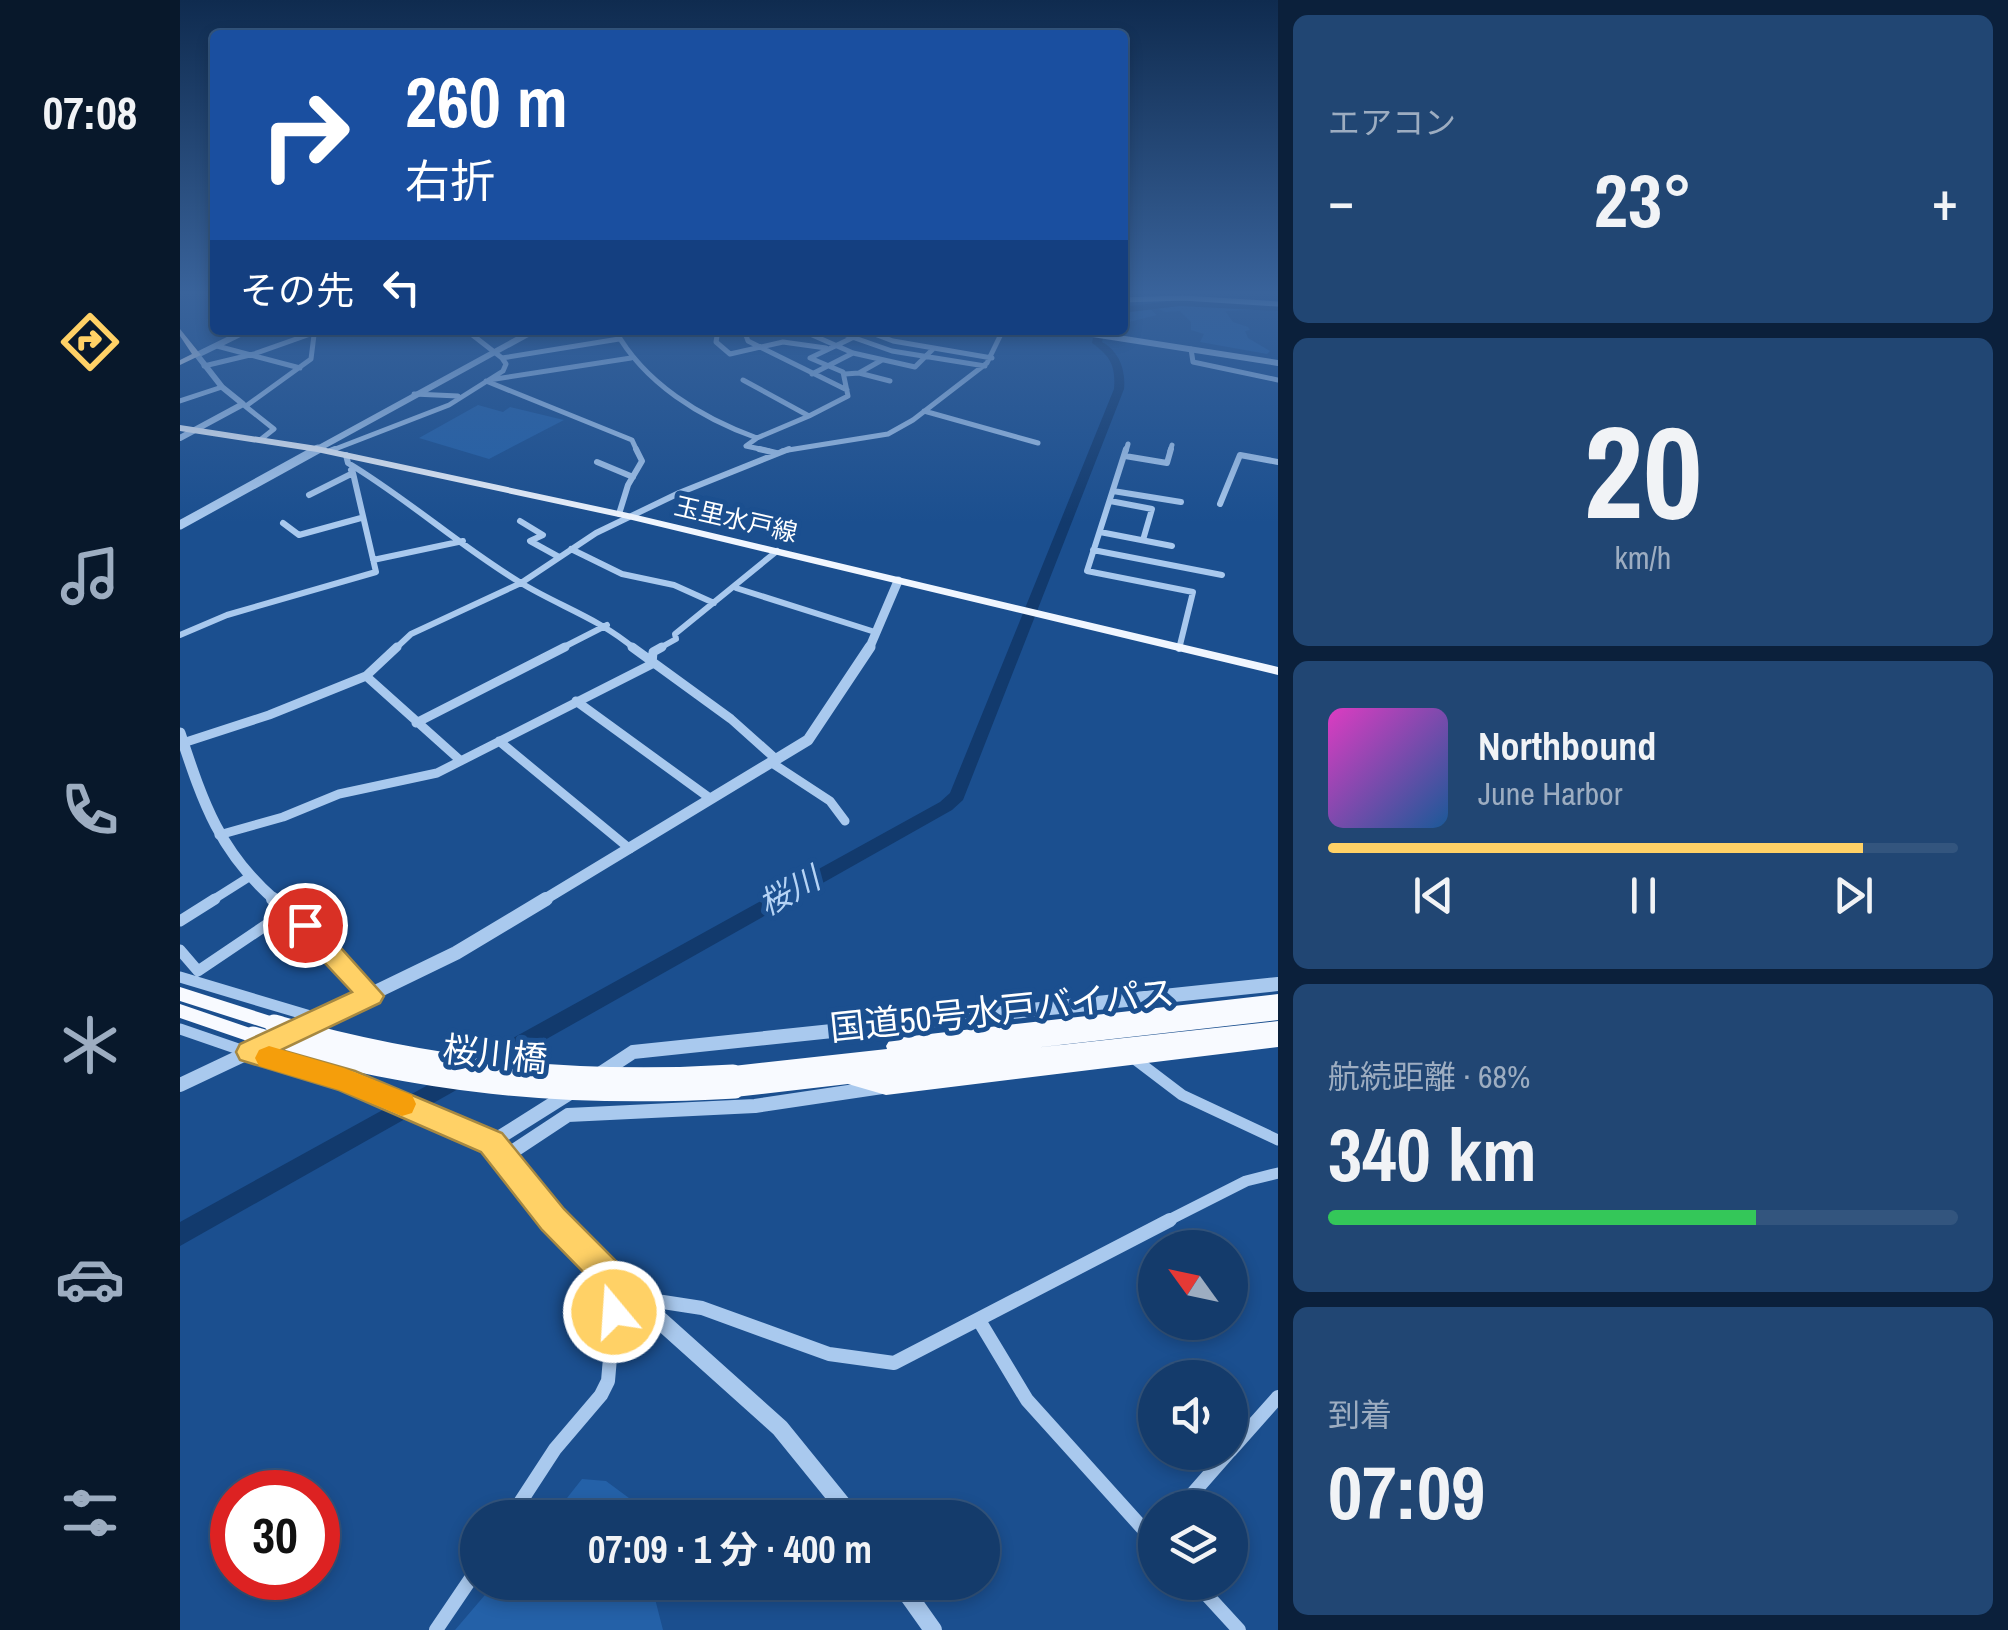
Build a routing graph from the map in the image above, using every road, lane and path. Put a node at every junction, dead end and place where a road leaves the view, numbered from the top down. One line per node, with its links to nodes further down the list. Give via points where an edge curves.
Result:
1 (208, 371): 19 (street)
2 (295, 371): 24 (street)
3 (456, 371): 21 (street)
4 (499, 371): 17 (street)
5 (549, 371): 17 (street)
6 (646, 371): 30 (street, via 670,392)
7 (806, 371): 13 (street)
8 (819, 371): 13 (street)
9 (840, 371): 14 (street)
10 (978, 371): 25 (street)
11 (1236, 371): 16 (street)
12 (860, 372): 14 (street); 18 (street)
13 (812, 374): 20 (street)
14 (845, 374): 20 (street)
15 (743, 380): 26 (street)
16 (1278, 380)
17 (486, 381): 22 (street); 43 (street, via 632,440 642,462)
18 (890, 382)
19 (222, 387): 23 (street); 24 (street)
20 (847, 390): 26 (street, via 845,400)
21 (414, 394): 22 (street); 35 (street)
22 (461, 396): 36 (street)
23 (180, 400)
24 (244, 405): 28 (street); 31 (street, via 274,430)
25 (924, 411): 32 (street); 37 (street, via 888,434)
26 (809, 416): 30 (street)
27 (180, 428): 28 (main road, 玉里水戸線)
28 (193, 430): 29 (street); 31 (main road, 玉里水戸線)
29 (180, 438)
30 (757, 438): 37 (street, via 746,446)
31 (260, 440): 35 (main road, 玉里水戸線)
32 (1038, 444)
33 (1128, 444): 38 (street)
34 (1172, 445): 38 (street, via 1168,462)
35 (317, 448): 36 (main road, 玉里水戸線); 53 (street)
36 (330, 451): 39 (main road, 玉里水戸線)
37 (776, 453): 49 (street)
38 (1125, 456): 44 (street)
39 (347, 459): 42 (street); 49 (main road, 玉里水戸線); 56 (street)
40 (597, 462): 43 (street)
41 (1278, 462): 48 (street, via 1240,455)
42 (352, 473): 45 (street); 50 (street)
43 (634, 476): 49 (street)
44 (1113, 490): 46 (street); 47 (street)
45 (309, 495)
46 (1110, 501): 54 (street); 55 (street, via 1152,509)
47 (1181, 502)
48 (1220, 504)
49 (623, 515): 58 (street); 60 (main road, 玉里水戸線)
50 (361, 518): 52 (street, via 298,536); 62 (street)
51 (520, 521): 61 (street, via 543,535 530,541)
52 (282, 523)
53 (180, 525)
54 (1100, 532): 55 (street); 59 (street)
55 (1142, 540): 57 (street)
56 (464, 541): 62 (street); 65 (street)
57 (1172, 546)
58 (571, 549): 61 (street); 67 (street, via 622,574 674,585)
59 (1094, 550): 63 (street); 71 (street, via 1087,571 1193,592)
60 (777, 552): 64 (main road, 玉里水戸線); 66 (street)
61 (560, 556): 65 (street)
62 (373, 560): 70 (street, via 376,572 228,615)
63 (1222, 575)
64 (898, 580): 69 (street); 71 (main road, 玉里水戸線)
65 (521, 583): 68 (street); 74 (street, via 411,634)
66 (736, 588): 67 (street); 69 (street)
67 (714, 603): 72 (street, via 653,652)
68 (607, 625): 72 (street); 76 (street)
69 (875, 632): 80 (street, via 817,730)
70 (180, 636)
71 (1178, 649): 73 (main road, 玉里水戸線)
72 (652, 664): 75 (street); 80 (street, via 731,719)
73 (1278, 671)
74 (366, 676): 76 (street); 77 (street)
75 (576, 701): 78 (street); 81 (street)
76 (416, 723): 79 (street)
77 (181, 740): 83 (street)
78 (498, 741): 79 (street); 84 (street)
79 (460, 761): 83 (street)
80 (774, 761): 81 (street); 82 (street, via 830,801)
81 (711, 799): 84 (street)
82 (844, 821)
83 (218, 836): 85 (street)
84 (630, 849): 92 (street)
85 (250, 877): 86 (street); 87 (street)
86 (288, 911): 88 (street, via 198,971); 92 (street)
87 (180, 921)
88 (180, 950)
89 (180, 977): 96 (street)
90 (1278, 984): 108 (street, via 634,1052)
91 (180, 994): 104 (highway, 桜川橋, bridge, via 413,1061 494,1073)
92 (370, 996): 96 (street)
93 (1278, 1001): 103 (highway, via 919,1041)
94 (180, 1010): 101 (highway)
95 (1278, 1013): 97 (highway, 国道50号水戸バイパス)
96 (320, 1020): 101 (street)
97 (1208, 1028): 98 (highway, 国道50号水戸バイパス); 103 (highway, 国道50号水戸バイパス)
98 (1278, 1028)
99 (180, 1029): 101 (street)
100 (1278, 1040): 102 (highway)
101 (251, 1044): 104 (highway, 桜川橋, bridge, via 490,1088 626,1096); 105 (street); 108 (street)
102 (1132, 1058): 106 (highway); 107 (street, via 1202,1106)
103 (834, 1069): 104 (highway, 国道50号水戸バイパス); 106 (highway)
104 (734, 1082)
105 (180, 1085)
106 (886, 1087): 109 (street, via 755,1106 568,1115)
107 (1278, 1140)
108 (492, 1142): 109 (street)
109 (504, 1158): 111 (street)
110 (1278, 1173): 113 (street, via 1212,1198)
111 (609, 1276): 112 (street); 118 (street, via 614,1312 608,1380)
112 (634, 1298): 113 (street, via 656,1297 842,1360 874,1364 894,1363); 119 (street, via 780,1428)
113 (980, 1322): 120 (street, via 1027,1400)
114 (1278, 1397): 115 (street)
115 (1248, 1431)
116 (1214, 1470): 117 (street)
117 (1196, 1490)
118 (522, 1500)
119 (838, 1500)
120 (1138, 1521)
121 (460, 1595): 124 (street)
122 (912, 1600): 125 (street)
123 (1212, 1600): 126 (street)
124 (436, 1630)
125 (933, 1630)
126 (1239, 1630)

